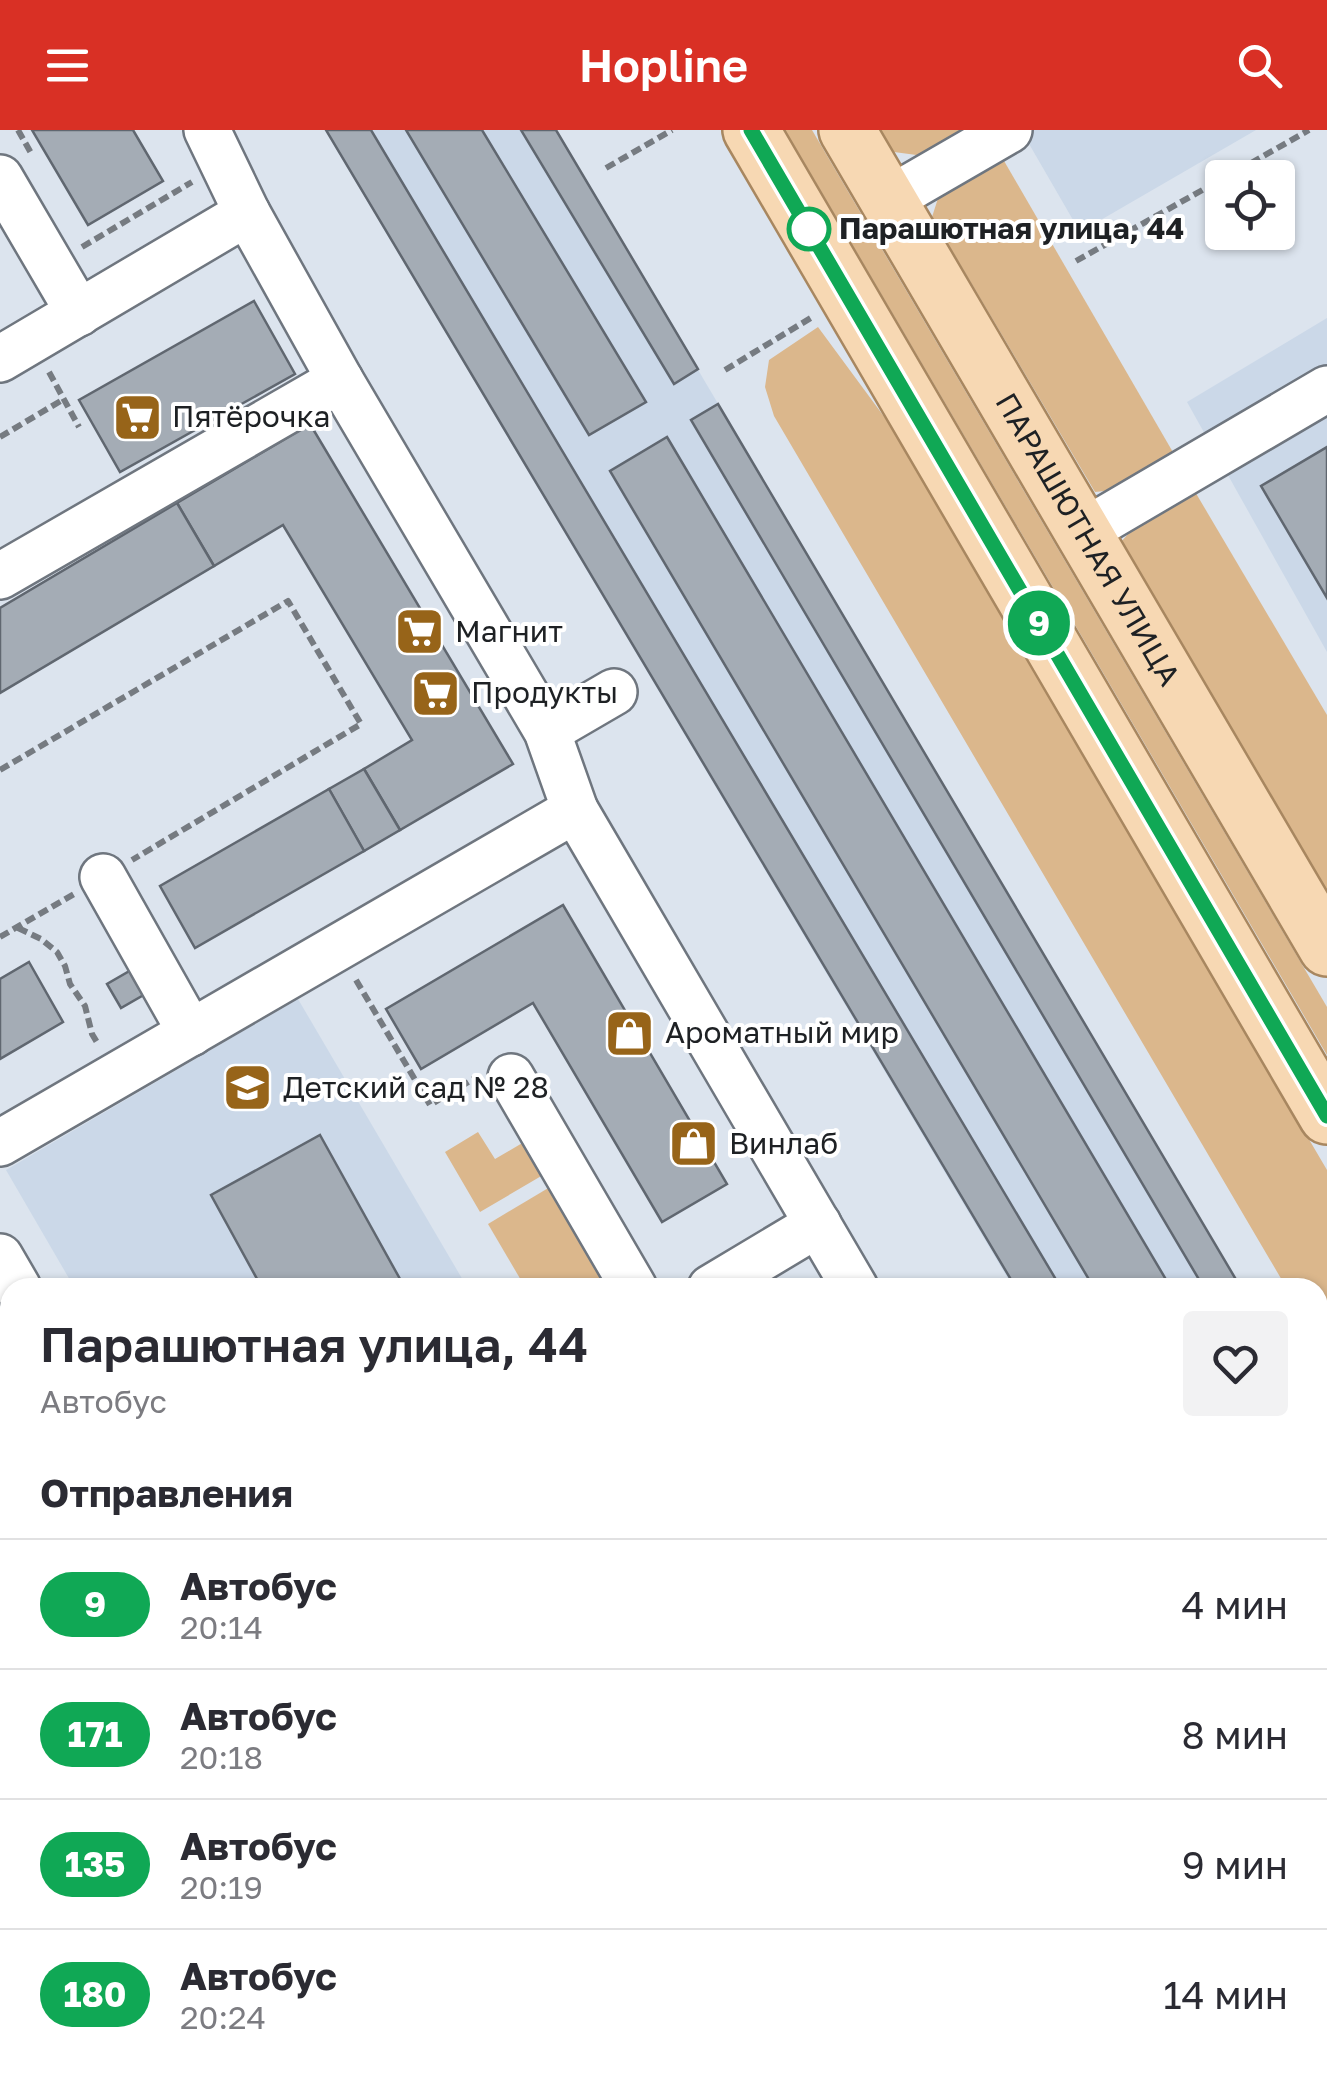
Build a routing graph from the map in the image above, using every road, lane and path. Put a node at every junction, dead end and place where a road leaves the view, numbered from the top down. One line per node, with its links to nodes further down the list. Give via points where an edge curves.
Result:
1 (672, 130): 8 (path)
2 (751, 130): 37 (main road)
3 (847, 130): 11 (main road, ПАРАШЮТНАЯ УЛИЦА)
4 (1009, 130): 11 (lane)
5 (1309, 130): 7 (path)
6 (216, 146): 12 (lane); 14 (path)
7 (1256, 160)
8 (606, 168)
9 (0, 178): 14 (lane)
10 (1205, 189): 13 (path)
11 (888, 200): 24 (main road, ПАРАШЮТНАЯ УЛИЦА)
12 (247, 213): 15 (lane); 19 (lane)
13 (1076, 261)
14 (50, 265): 15 (lane)
15 (78, 313): 17 (lane)
16 (815, 315): 18 (path)
17 (15, 350): 21 (path)
18 (725, 370)
19 (340, 380): 25 (lane); 27 (lane)
20 (1327, 389): 24 (lane)
21 (64, 399): 22 (path); 23 (path)
22 (79, 427)
23 (0, 437)
24 (1083, 532): 33 (main road, ПАРАШЮТНАЯ УЛИЦА)
25 (0, 576)
26 (614, 692): 27 (lane)
27 (547, 731): 29 (lane)
28 (0, 770): 30 (path, via 288,601 361,724)
29 (576, 810): 34 (lane); 39 (lane)
30 (103, 878): 31 (path); 34 (lane)
31 (17, 927): 32 (path); 35 (path, via 57,952)
32 (0, 937)
33 (1327, 948)
34 (191, 1034): 35 (lane)
35 (116, 1076): 38 (lane)
36 (510, 1077): 40 (lane)
37 (1327, 1116)
38 (0, 1143)
39 (818, 1224): 41 (lane); 42 (lane)
40 (628, 1278)
41 (728, 1278)
42 (849, 1278)

